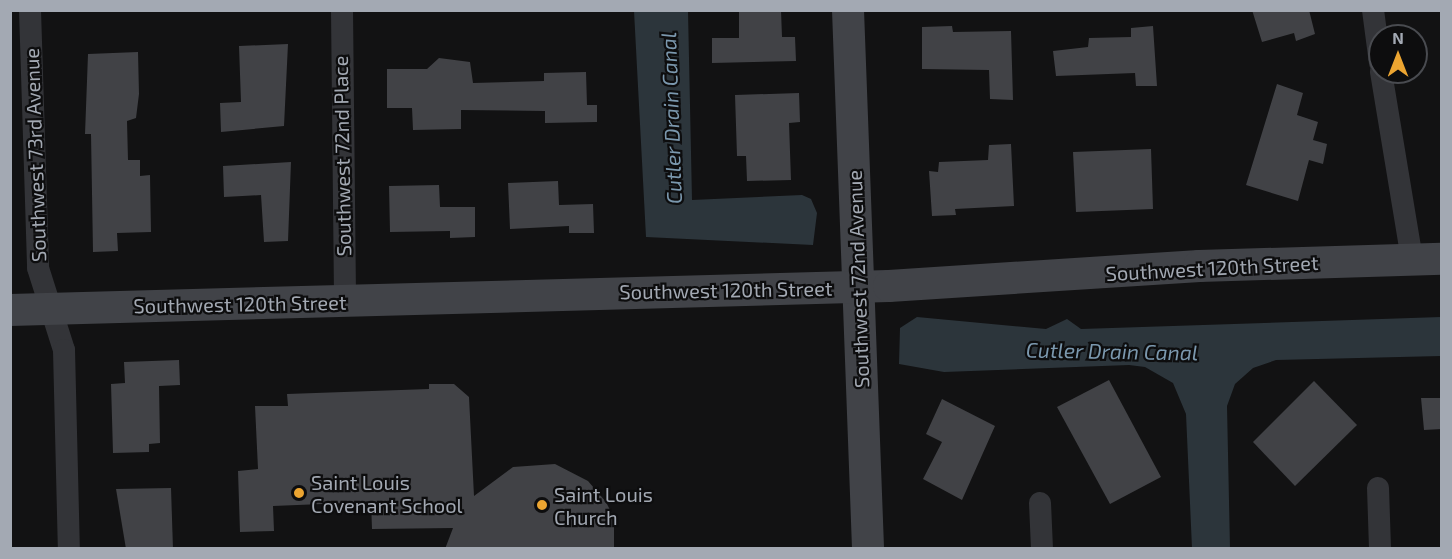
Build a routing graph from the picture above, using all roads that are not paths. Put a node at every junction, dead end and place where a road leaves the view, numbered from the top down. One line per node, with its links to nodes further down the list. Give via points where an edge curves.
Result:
1 (30, 10): 8 (street, Southwest 73rd Avenue, via 38,268)
2 (341, 10): 7 (street, Southwest 72nd Place)
3 (848, 10): 6 (street, Southwest 72nd Avenue)
4 (1384, 84): 5 (street)
5 (1427, 259): 6 (street, Southwest 120th Street)
6 (859, 287): 7 (street, Southwest 120th Street); 13 (street, Southwest 72nd Avenue)
7 (345, 302): 8 (street, Southwest 120th Street)
8 (48, 309): 9 (street, Southwest 120th Street); 12 (street, Southwest 73rd Avenue, via 64,350)
9 (10, 310)
10 (1378, 488): 15 (street)
11 (1040, 503): 14 (street)
12 (69, 549)
13 (868, 549)
14 (1042, 549)
15 (1380, 549)

